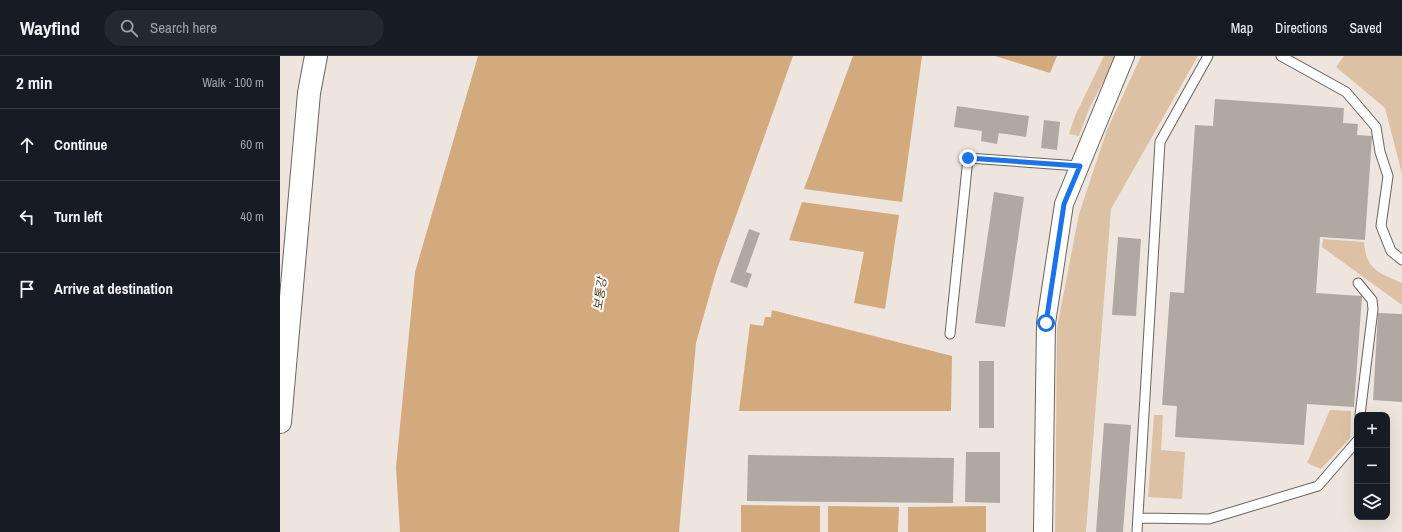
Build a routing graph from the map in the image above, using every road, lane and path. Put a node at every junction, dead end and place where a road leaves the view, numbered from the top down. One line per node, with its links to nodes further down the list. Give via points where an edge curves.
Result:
1 (316, 56): 10 (main road, via 309,93)
2 (1125, 56): 5 (street)
3 (1208, 56): 12 (lane, via 1160,142)
4 (1281, 56): 6 (lane, via 1346,92 1376,127 1380,152 1388,176 1381,226 1391,251)
5 (1080, 166): 8 (lane, via 968,158); 13 (street, via 1064,204 1046,323)
6 (1402, 260)
7 (1358, 283): 9 (lane, via 1372,300 1373,309)
8 (950, 334)
9 (1360, 412)
10 (280, 422)
11 (1354, 444): 12 (lane, via 1318,486 1209,519)
12 (1138, 518): 14 (lane)
13 (1043, 532)
14 (1137, 532)

